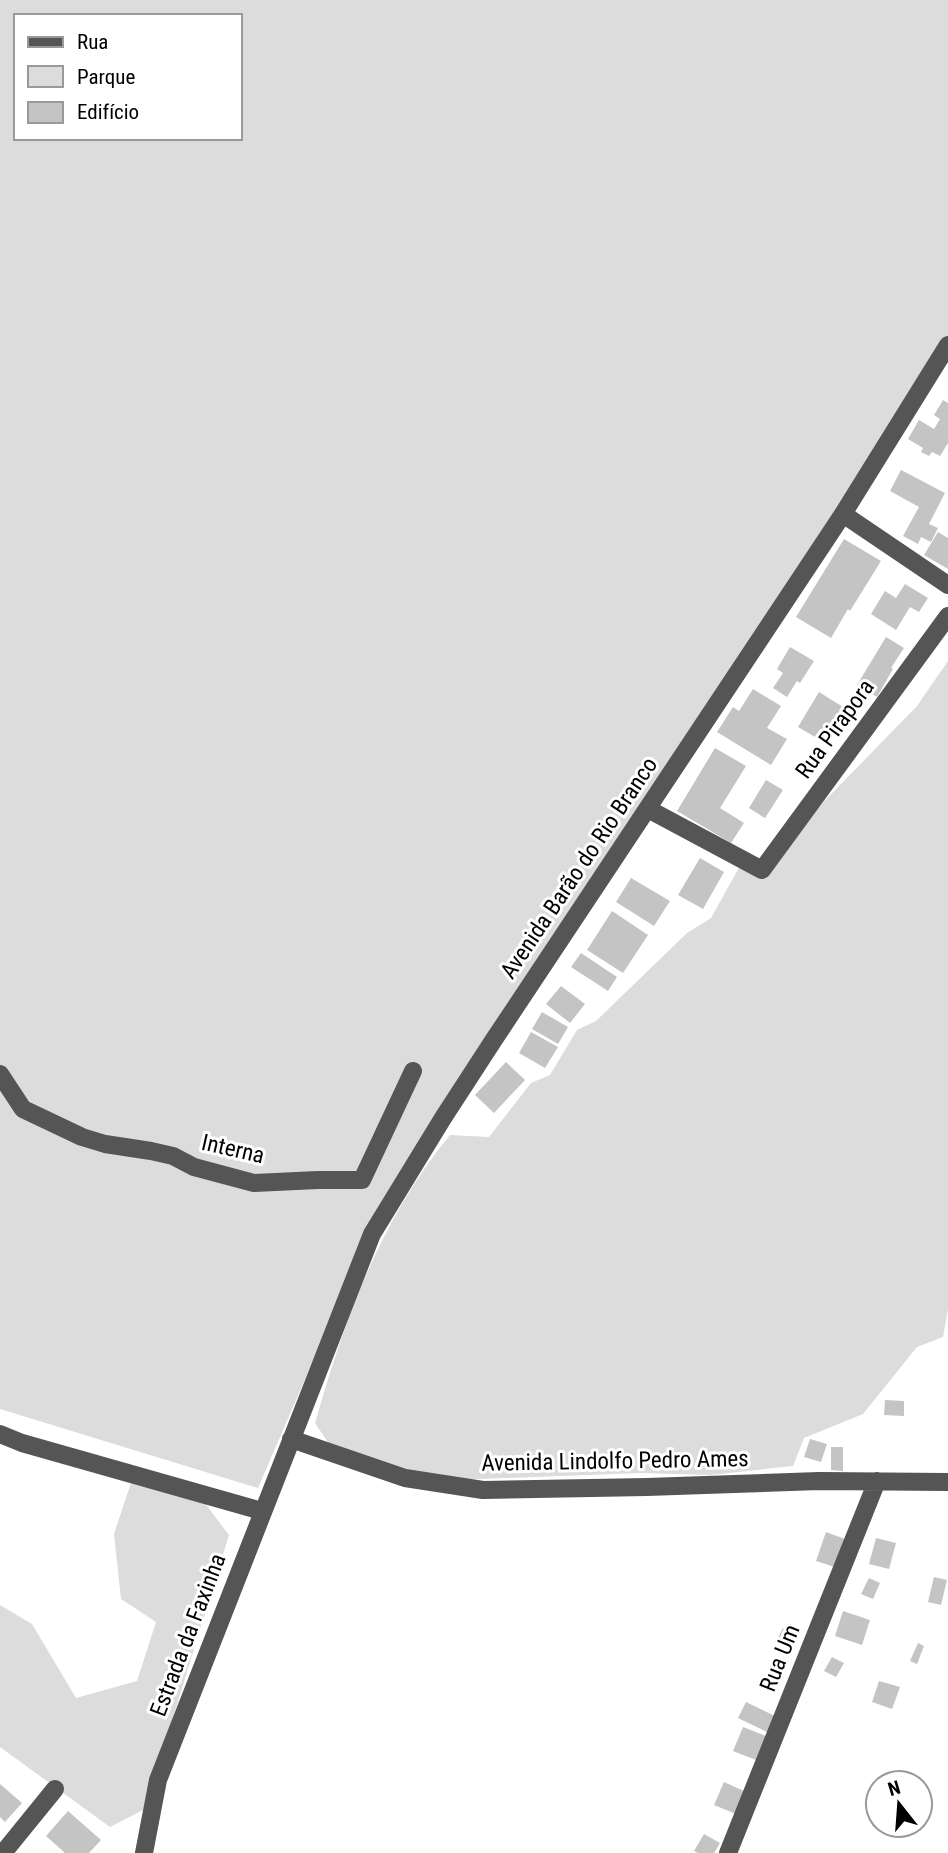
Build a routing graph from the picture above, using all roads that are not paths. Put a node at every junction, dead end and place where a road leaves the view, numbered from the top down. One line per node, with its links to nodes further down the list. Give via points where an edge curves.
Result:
1 (948, 345): 2 (street, Avenida Barão do Rio Branco)
2 (843, 514): 3 (street); 5 (street, Avenida Barão do Rio Branco)
3 (948, 585)
4 (948, 616): 5 (street, Rua Pirapora, via 762,870)
5 (648, 808): 9 (street, Avenida Barão do Rio Branco, via 457,1096 372,1234)
6 (414, 1071): 7 (street, Interna, via 362,1181 254,1183 194,1167 173,1156 82,1138 23,1109)
7 (0, 1074)
8 (0, 1434): 12 (street)
9 (291, 1438): 10 (street, Avenida Lindolfo Pedro Ames, via 405,1478 483,1490); 12 (street, Estrada da Faxinha)
10 (877, 1481): 11 (street, Avenida Lindolfo Pedro Ames); 16 (street, Rua Um)
11 (948, 1482)
12 (262, 1511): 15 (street, Estrada da Faxinha, via 158,1780)
13 (55, 1789): 14 (street)
14 (3, 1853)
15 (144, 1853)
16 (728, 1853)

